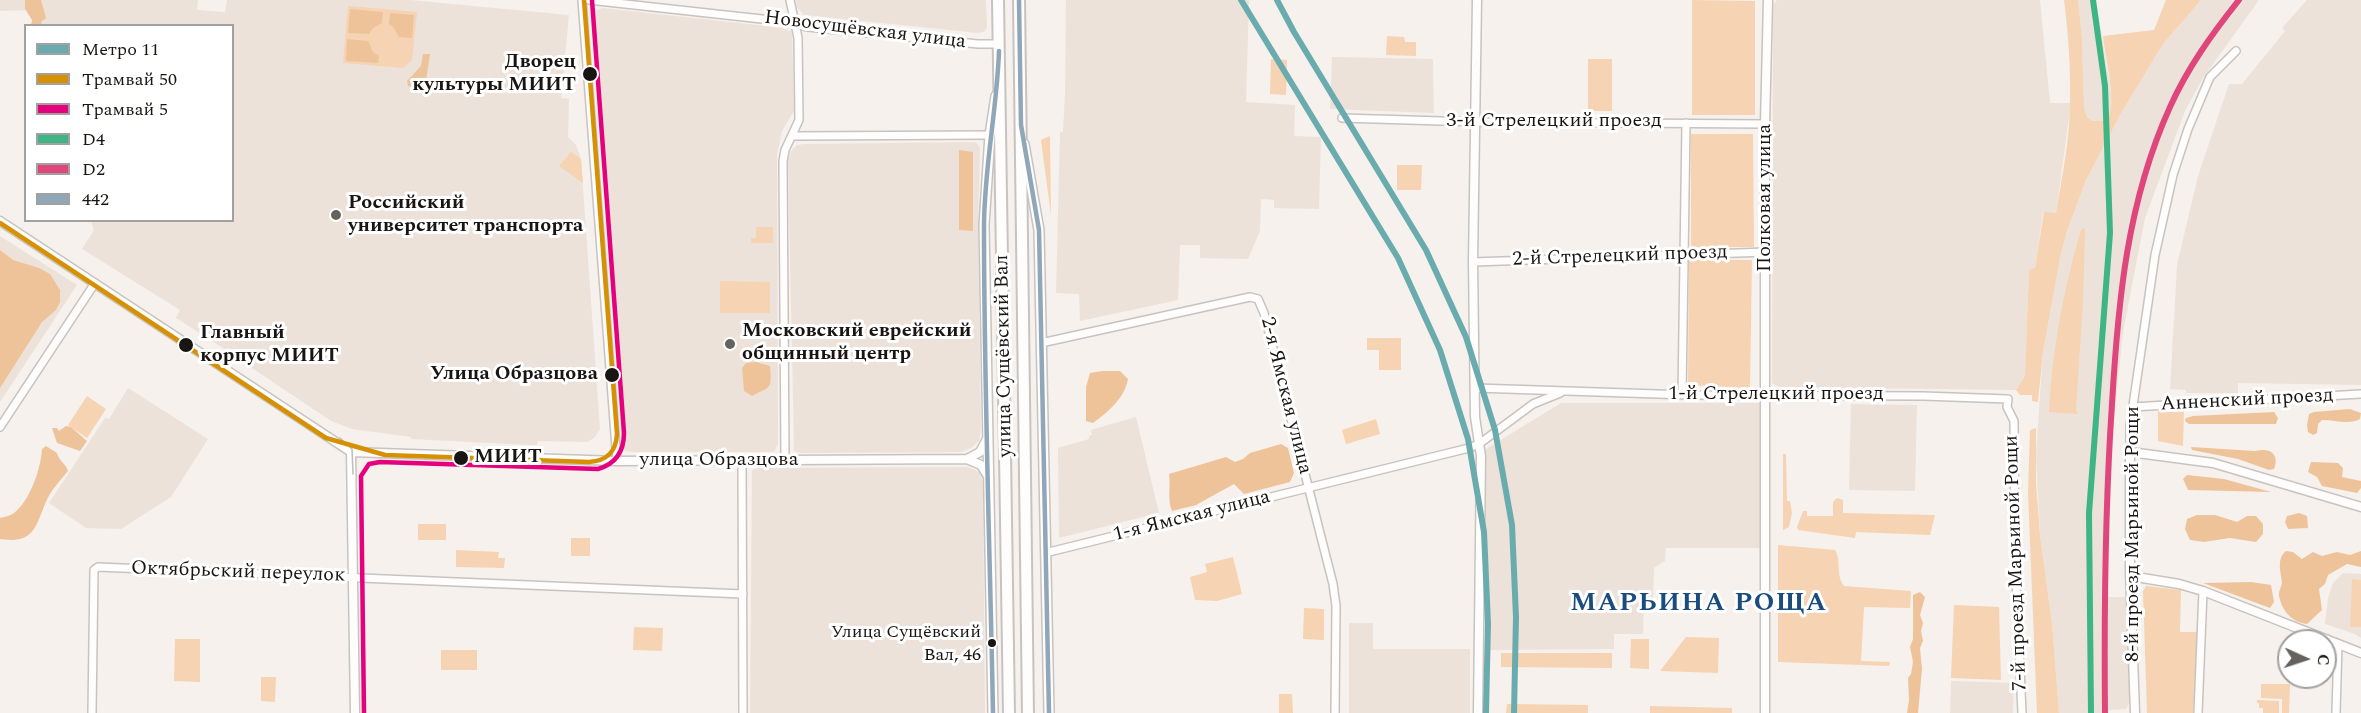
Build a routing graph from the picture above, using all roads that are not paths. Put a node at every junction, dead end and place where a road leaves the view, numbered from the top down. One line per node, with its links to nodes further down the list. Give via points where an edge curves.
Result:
1 (582, 0): 39 (street)
2 (589, 0): 8 (street, Новосущёвская улица)
3 (790, 0): 8 (street)
4 (998, 0): 9 (main road, улица Сущёвский Вал)
5 (1019, 0): 16 (main road, улица Сущёвский Вал)
6 (1477, 0): 13 (street)
7 (1768, 0): 15 (street, Полковая улица)
8 (794, 23): 9 (street, Новосущёвская улица); 18 (street, via 800,103)
9 (999, 44): 11 (main road, улица Сущёвский Вал)
10 (2236, 51): 31 (street, 8-й проезд Марьиной Рощи, via 2210,77 2173,175 2155,255)
11 (998, 82): 17 (main road); 55 (main road, улица Сущёвский Вал)
12 (1342, 118): 13 (street, 3-й Стрелецкий проезд)
13 (1474, 122): 14 (street, 3-й Стрелецкий проезд); 22 (street)
14 (1686, 123): 15 (street, 3-й Стрелецкий проезд); 21 (street)
15 (1766, 124): 20 (street, Полковая улица)
16 (1021, 125): 24 (main road, via 1039,230); 56 (main road, улица Сущёвский Вал)
17 (990, 135): 18 (street); 33 (main road, via 984,225)
18 (793, 136): 40 (street, via 783,160)
19 (0, 221): 23 (street)
20 (1767, 252): 21 (street, 2-й Стрелецкий проезд); 29 (street, Полковая улица)
21 (1686, 255): 22 (street, 2-й Стрелецкий проезд); 28 (street)
22 (1473, 262): 25 (street)
23 (94, 283): 32 (street); 35 (street)
24 (1041, 343): 42 (street, 2-я Ямская улица, via 1254,297 1262,305); 44 (main road)
25 (1476, 388): 26 (street, 1-й Стрелецкий проезд); 34 (street)
26 (1566, 392): 28 (street, 1-й Стрелецкий проезд); 34 (street, 1-й Стрелецкий проезд, via 1533,404)
27 (2361, 394): 31 (street, Анненский проезд)
28 (1682, 395): 29 (street, 1-й Стрелецкий проезд)
29 (1766, 396): 30 (street, 1-й Стрелецкий проезд); 60 (street, Полковая улица)
30 (1987, 398): 61 (street, 7-й проезд Марьиной Рощи, via 2008,399 2007,407 2014,421)
31 (2132, 407): 36 (street, 8-й проезд Марьиной Рощи)
32 (0, 427)
33 (988, 438): 37 (street, via 980,452); 41 (main road)
34 (1479, 444): 42 (street, 1-я Ямская улица); 59 (street)
35 (351, 452): 39 (street, улица Образцова); 46 (street)
36 (2130, 452): 43 (street, via 2213,463); 45 (street, 8-й проезд Марьиной Рощи)
37 (967, 459): 40 (street, улица Образцова); 41 (street, via 981,465)
38 (742, 460): 39 (street, улица Образцова); 40 (street, улица Образцова); 48 (street)
39 (617, 461)
40 (784, 461)
41 (988, 478): 54 (main road)
42 (1307, 488): 44 (street, 1-я Ямская улица); 58 (street, 2-я Ямская улица, via 1334,589)
43 (2361, 507)
44 (1046, 553): 57 (main road)
45 (2130, 576): 47 (street); 62 (street, 8-й проезд Марьиной Рощи)
46 (352, 578): 48 (street, Октябрьский переулок); 51 (street, Октябрьский переулок, via 98,567 94,570); 52 (street)
47 (2203, 591): 49 (street); 63 (street)
48 (743, 594): 53 (street)
49 (2338, 644): 50 (street); 64 (street)
50 (2361, 653)
51 (92, 713)
52 (356, 713)
53 (743, 713)
54 (993, 713)
55 (1009, 713)
56 (1028, 713)
57 (1049, 713)
58 (1335, 713)
59 (1478, 713)
60 (1765, 713)
61 (2022, 713)
62 (2135, 713)
63 (2198, 713)
64 (2336, 713)

